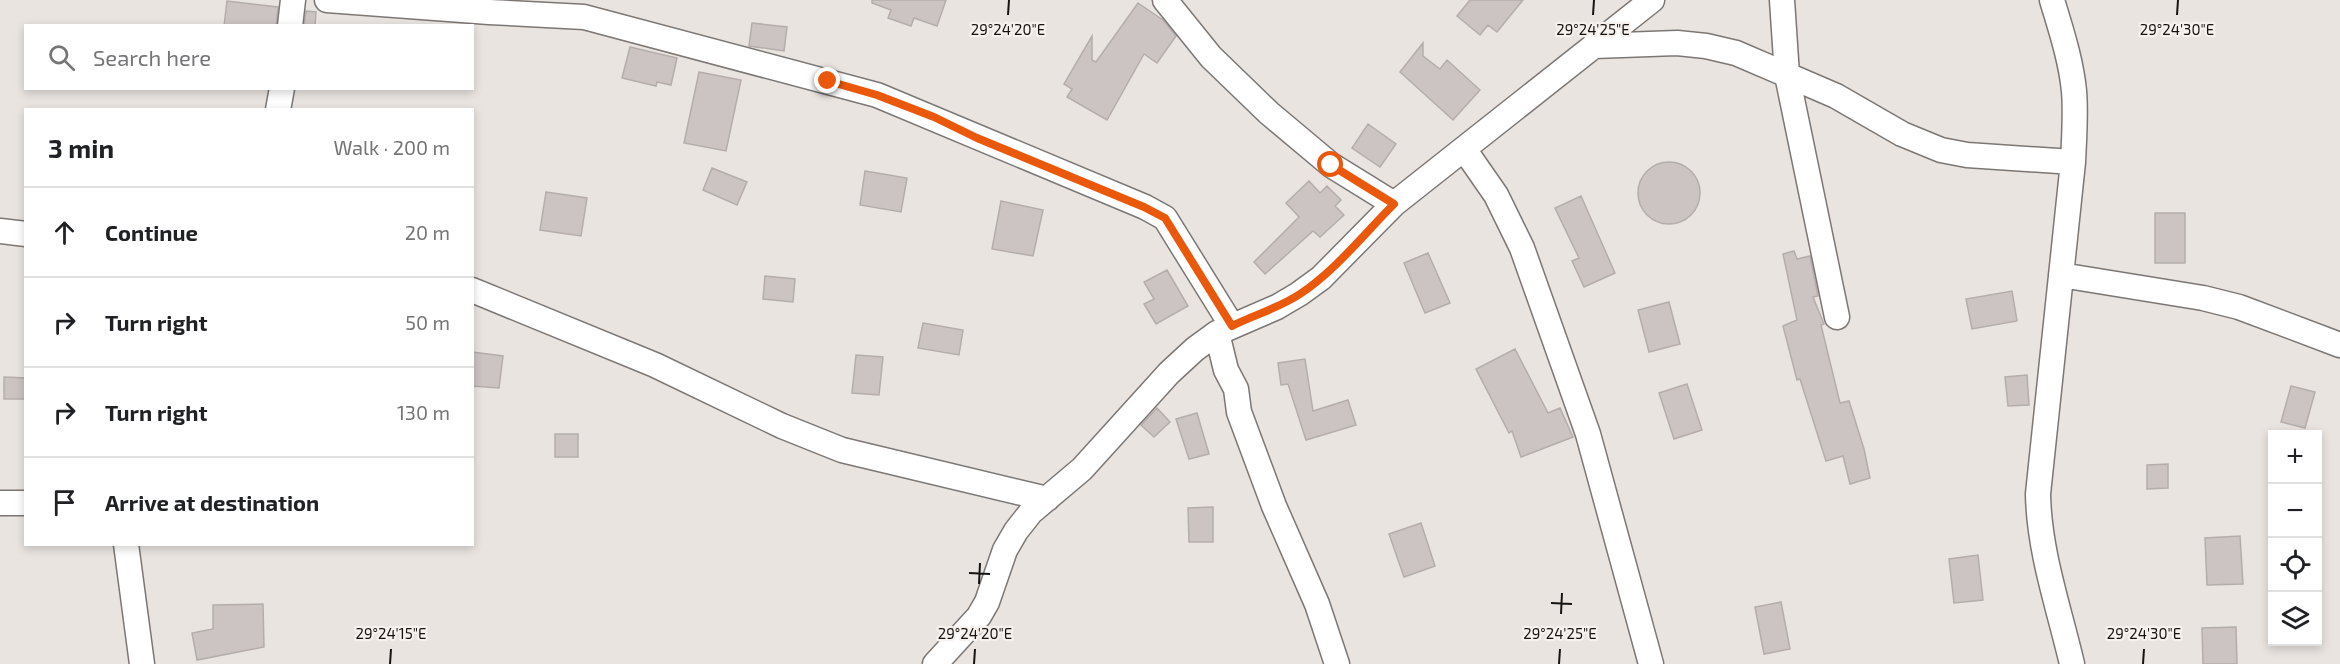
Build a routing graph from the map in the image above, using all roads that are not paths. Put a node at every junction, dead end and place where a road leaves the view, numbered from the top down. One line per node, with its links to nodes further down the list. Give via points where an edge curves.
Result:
1 (293, 0): 7 (street)
2 (327, 0): 20 (street, via 584,17 877,95 1165,218)
3 (1165, 0): 14 (street, via 1211,57 1269,113 1331,165)
4 (1652, 0): 8 (street)
5 (1782, 0): 9 (street)
6 (2052, 0): 13 (street, via 2072,74)
7 (290, 24)
8 (1594, 46): 9 (street, via 1706,46 1736,53); 12 (street)
9 (1787, 75): 13 (street, via 1941,150); 19 (street)
10 (282, 90): 11 (street)
11 (278, 108)
12 (1464, 149): 14 (street); 29 (street, via 1496,195 1522,248 1588,434)
13 (2073, 162): 17 (street)
14 (1394, 204): 20 (street, via 1321,278 1277,307)
15 (0, 231): 16 (street)
16 (24, 234)
17 (2061, 275): 21 (street, via 2239,307); 30 (street, via 2038,513 2042,546)
18 (474, 291): 22 (street, via 655,365 842,450)
19 (1837, 317)
20 (1225, 330): 22 (street, via 1195,349 1169,373 1082,469); 28 (street, via 1226,370 1236,389 1243,422 1317,604)
21 (2340, 345)
22 (1047, 499): 27 (street, via 1016,531 979,616)
23 (0, 503): 24 (street)
24 (24, 503)
25 (126, 546): 26 (street)
26 (141, 664)
27 (935, 664)
28 (1337, 664)
29 (1651, 664)
30 (2072, 664)

